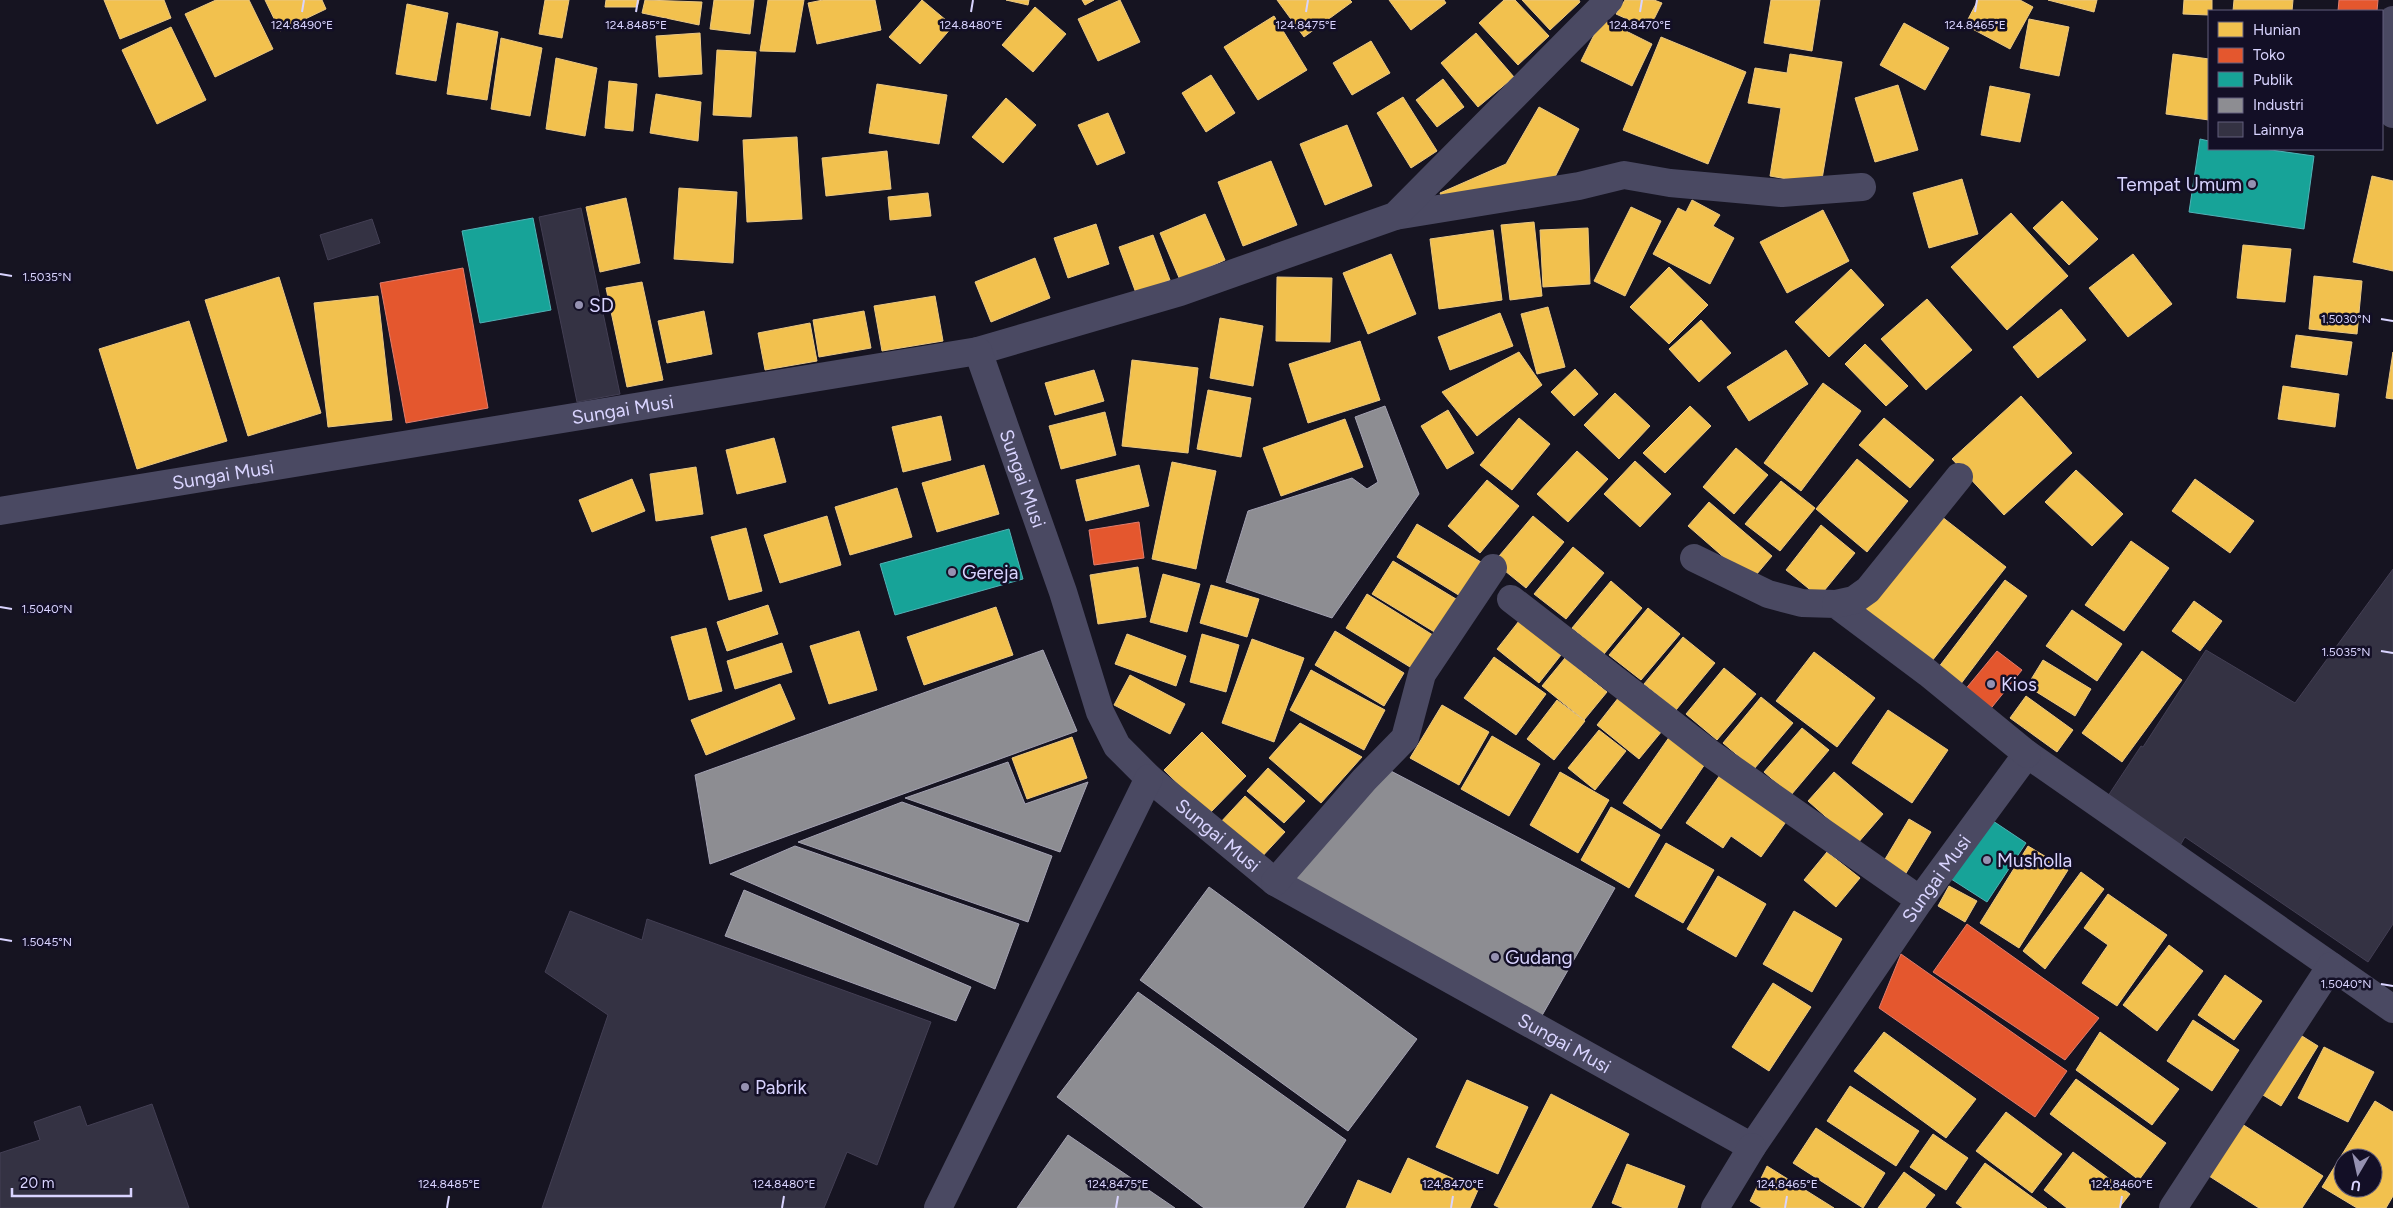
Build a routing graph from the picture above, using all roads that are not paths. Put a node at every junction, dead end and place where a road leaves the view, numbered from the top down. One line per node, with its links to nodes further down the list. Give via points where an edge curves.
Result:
1 (1609, 0): 5 (street)
2 (2393, 20): 3 (street)
3 (2393, 114)
4 (1862, 187): 5 (street, via 1782,193 1670,183 1624,175 1579,186)
5 (1395, 216): 6 (street, via 1180,292)
6 (978, 351): 8 (street, Sungai Musi); 14 (street, Sungai Musi, via 1056,573 1100,712 1117,746)
7 (1960, 477): 12 (street, via 1868,590 1854,600)
8 (0, 511)
9 (1694, 558): 12 (street, via 1768,594 1802,603)
10 (1493, 568): 15 (street, via 1422,674 1405,738)
11 (1511, 599): 16 (street, via 1711,754)
12 (1836, 604): 13 (street, via 1928,673)
13 (2027, 754): 16 (street, Sungai Musi); 17 (street)
14 (1149, 778): 15 (street, Sungai Musi); 20 (street)
15 (1275, 882): 19 (street, Sungai Musi)
16 (1920, 900): 19 (street, Sungai Musi)
17 (2331, 966): 18 (street); 22 (street)
18 (2393, 1009)
19 (1752, 1148): 21 (street)
20 (938, 1208)
21 (1715, 1208)
22 (2173, 1208)

